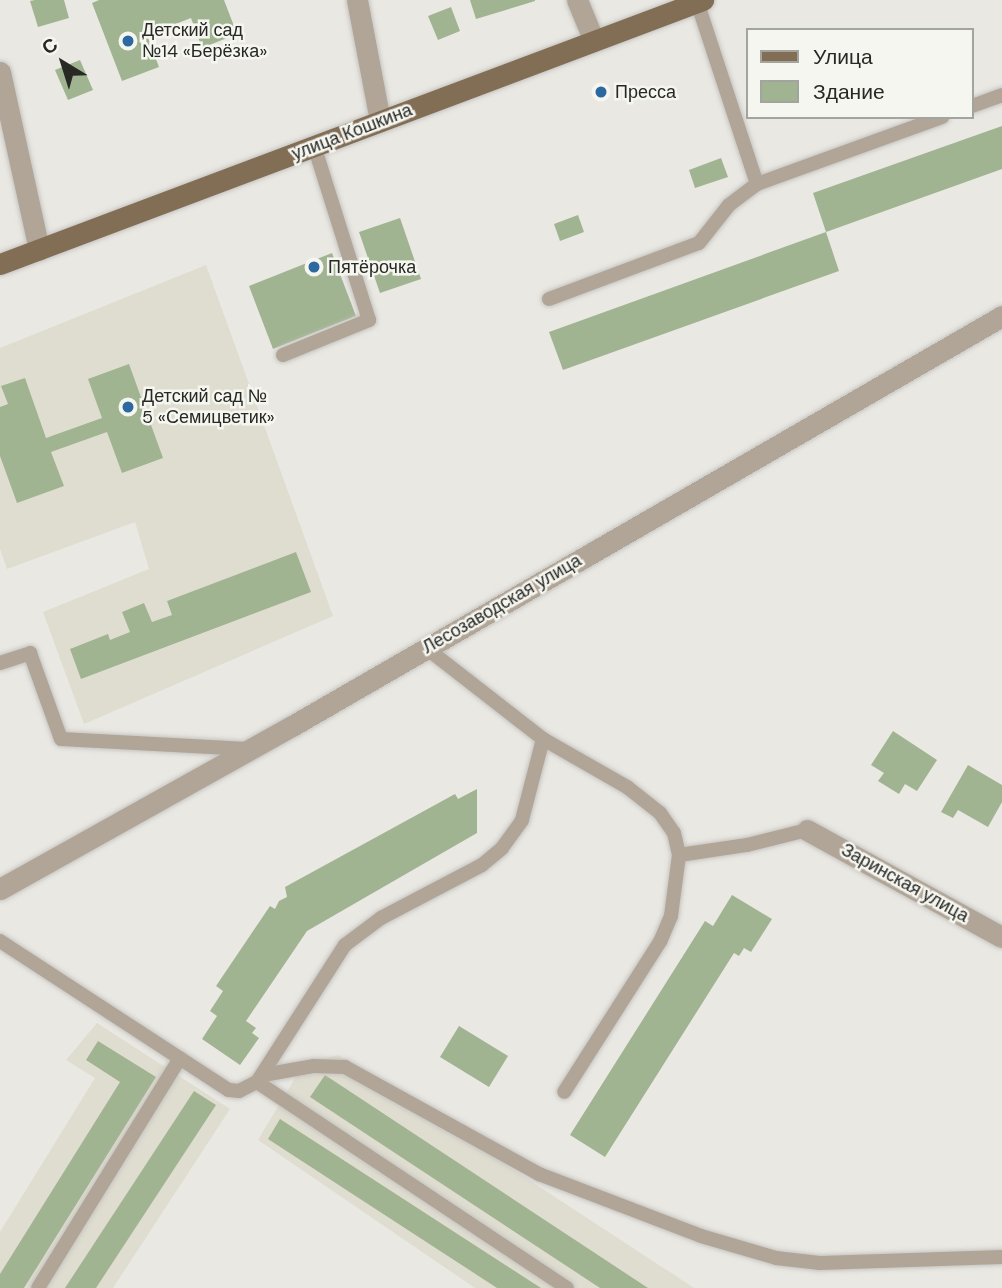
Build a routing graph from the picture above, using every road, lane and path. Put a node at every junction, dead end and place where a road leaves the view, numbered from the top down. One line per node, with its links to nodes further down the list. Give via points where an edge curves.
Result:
1 (357, 0): 9 (street)
2 (577, 0): 4 (street)
3 (700, 1): 4 (main road, улица Кошкина); 11 (lane)
4 (594, 41): 9 (main road, улица Кошкина)
5 (0, 72): 12 (street)
6 (1002, 95): 7 (lane)
7 (974, 105)
8 (936, 119): 11 (lane)
9 (380, 121): 10 (main road, улица Кошкина)
10 (314, 146): 12 (main road, улица Кошкина); 16 (lane, via 369,320)
11 (757, 184): 14 (lane, via 729,205 699,243)
12 (39, 250): 13 (main road, улица Кошкина)
13 (0, 264)
14 (549, 299)
15 (1002, 316): 17 (street, Лесозаводская улица)
16 (283, 355)
17 (426, 648): 19 (lane); 20 (street, Лесозаводская улица)
18 (0, 663): 20 (lane, via 30,653 61,739)
19 (543, 739): 22 (lane, via 627,787 660,813 674,833); 27 (lane, via 522,820 502,848 482,864 381,918 345,945)
20 (252, 749): 23 (street, Лесозаводская улица)
21 (807, 830): 22 (lane); 24 (street, Заринская улица)
22 (679, 855): 28 (lane, via 671,916 661,940)
23 (0, 889)
24 (1002, 937)
25 (0, 941): 26 (lane)
26 (180, 1058): 27 (lane, via 229,1090 239,1091); 30 (lane)
27 (260, 1079): 29 (lane, via 314,1066 345,1067 539,1174 701,1236 776,1258 820,1263); 31 (lane)
28 (564, 1092)
29 (1002, 1257)
30 (38, 1288)
31 (567, 1288)

